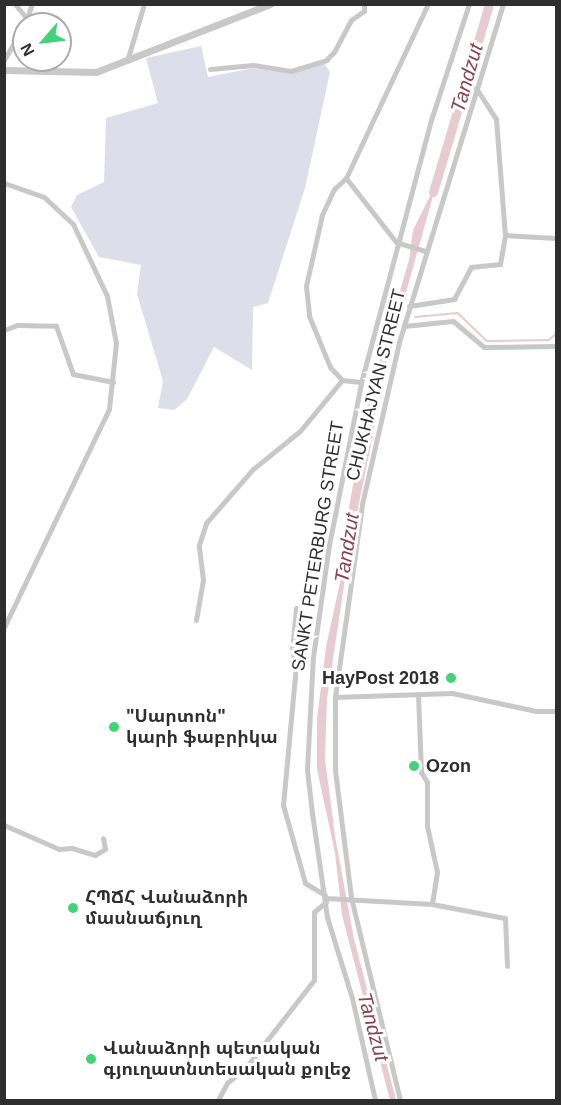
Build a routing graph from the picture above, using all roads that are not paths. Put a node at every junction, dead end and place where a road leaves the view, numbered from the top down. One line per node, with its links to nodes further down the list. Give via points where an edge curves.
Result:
1 (144, 4): 9 (street)
2 (270, 4): 9 (street)
3 (364, 4): 10 (street, via 364,11 351,20 326,60 291,71 253,65)
4 (428, 4): 13 (street)
5 (469, 4): 17 (street, SANKT PETERBURG STREET)
6 (503, 4): 12 (street, CHUKHAJYAN STREET)
7 (12, 46): 8 (street)
8 (4, 60)
9 (127, 61): 11 (street, via 96,72)
10 (210, 69)
11 (4, 70)
12 (476, 88): 15 (street, via 496,119); 18 (street, CHUKHAJYAN STREET)
13 (346, 178): 17 (street); 23 (street, via 334,189 322,215 306,286 315,335 330,367)
14 (4, 183): 24 (street, via 44,197 73,224 107,296 116,343)
15 (506, 235): 16 (street); 19 (street, via 500,264 471,267 454,299)
16 (556, 238)
17 (396, 242): 18 (street); 25 (street, SANKT PETERBURG STREET)
18 (423, 250): 19 (street, CHUKHAJYAN STREET)
19 (409, 306): 20 (street, CHUKHAJYAN STREET)
20 (404, 326): 22 (street, via 444,320 458,324 484,347); 30 (street, CHUKHAJYAN STREET, via 362,504)
21 (4, 330): 24 (street, via 17,325 56,326 73,374)
22 (556, 346)
23 (342, 380): 25 (street); 27 (street, via 300,431 253,469 206,523 199,545 203,580)
24 (113, 382): 28 (street, via 109,409 94,444)
25 (361, 382): 35 (street, SANKT PETERBURG STREET, via 329,545 313,657 308,770)
26 (296, 608): 35 (street, via 292,650 296,665 283,805 305,883)
27 (196, 620)
28 (4, 627)
29 (418, 694): 30 (street); 31 (street, via 452,693 537,711); 36 (street, via 421,772 427,782 427,826 437,872)
30 (335, 698): 34 (street, CHUKHAJYAN STREET, via 335,770)
31 (556, 711)
32 (4, 825): 33 (street, via 59,849 72,848 95,855 105,849)
33 (103, 838)
34 (349, 897): 35 (street); 36 (street); 40 (street, CHUKHAJYAN STREET)
35 (325, 898): 38 (street, via 314,912 314,980 247,1066 227,1083); 39 (street, SANKT PETERBURG STREET)
36 (432, 904): 37 (street, via 505,918)
37 (507, 966)
38 (218, 1101)
39 (375, 1101)
40 (400, 1101)

